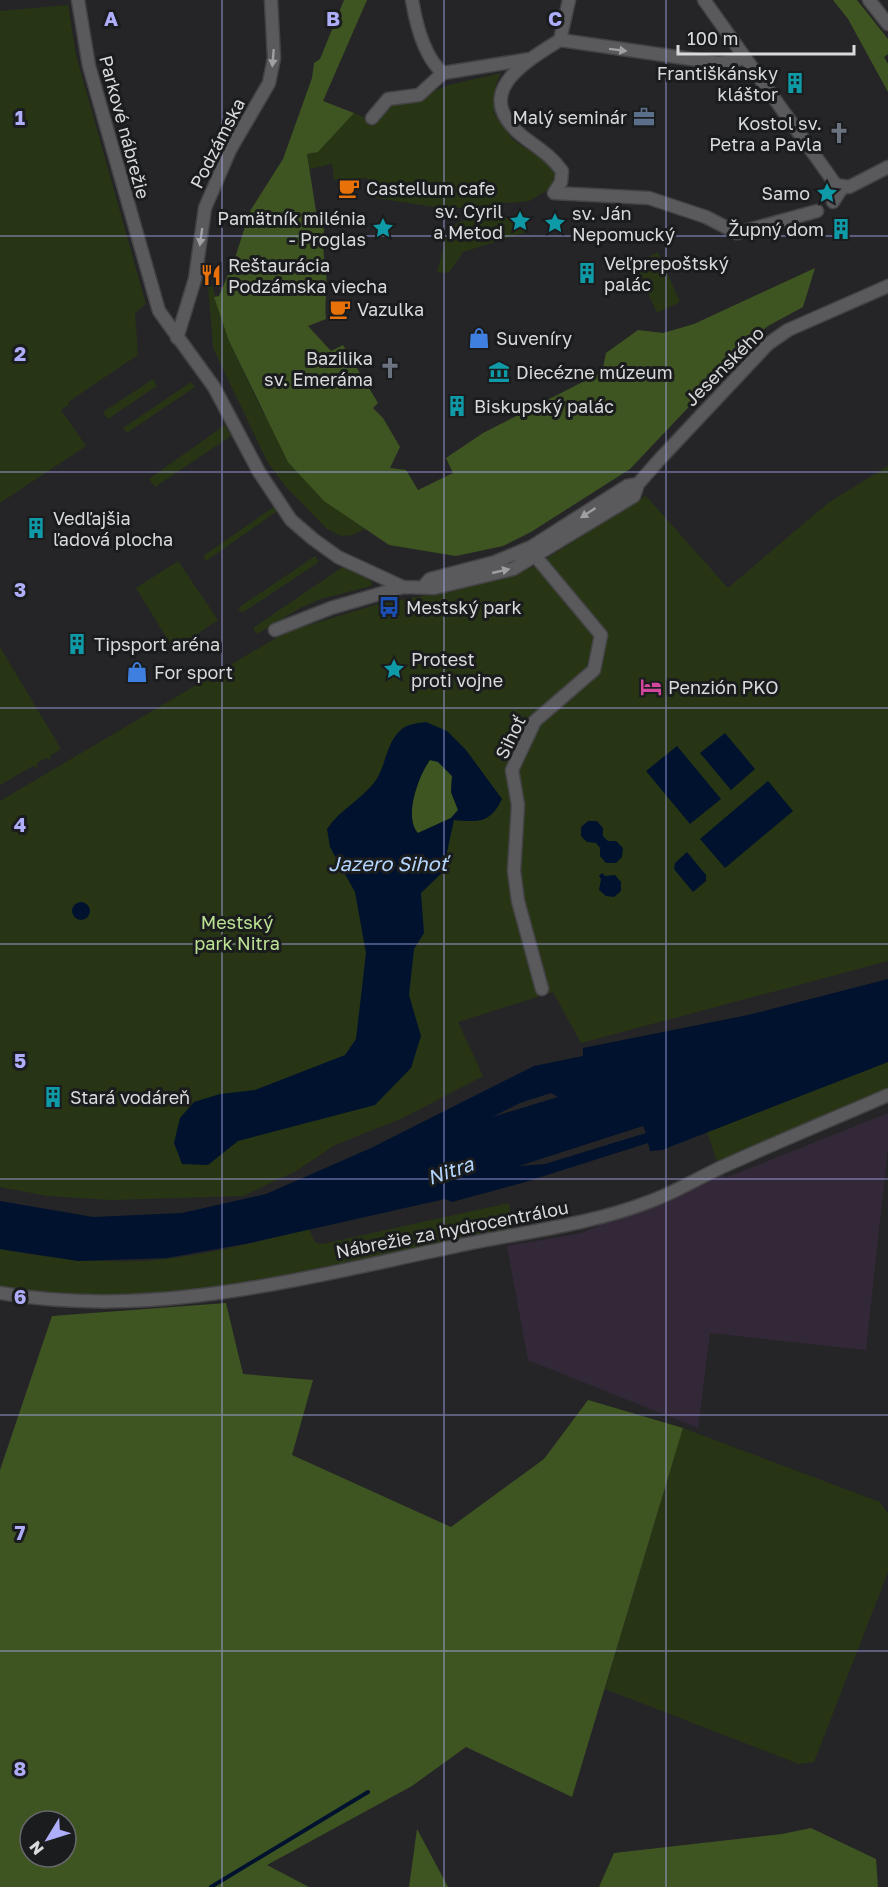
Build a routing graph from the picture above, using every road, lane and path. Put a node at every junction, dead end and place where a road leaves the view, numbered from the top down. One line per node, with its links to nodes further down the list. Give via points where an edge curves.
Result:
1 (78, 0): 18 (street, Parkové nábrežie, via 89,66 143,262 159,311)
2 (271, 0): 18 (street, Podzámska, one-way to 18, via 274,58 268,83 230,150 205,208 195,279)
3 (412, 0): 11 (street, via 426,48)
4 (569, 0): 8 (street)
5 (704, 0): 10 (street)
6 (869, 0): 7 (street)
7 (888, 24)
8 (560, 40): 9 (street); 10 (street, one-way to 10, via 719,63)
9 (530, 58): 11 (street); 16 (street, via 510,76 500,100 502,110 519,134 553,159 562,171 554,193 649,198 706,217 737,233)
10 (746, 58): 14 (street, via 831,181)
11 (443, 73): 12 (street, via 419,94 388,99)
12 (372, 118)
13 (888, 167): 14 (street, via 856,185)
14 (842, 188): 15 (street)
15 (832, 202)
16 (817, 211)
17 (888, 286): 19 (street, Jesenského, via 788,330 768,344 638,484 627,486)
18 (177, 338): 20 (street, via 214,387 259,472 291,520 338,557)
19 (533, 552): 20 (street, Jesenského, via 513,568 434,588); 22 (street, Sihoť, via 601,635 594,670 535,721 512,770 518,805 514,871 518,901)
20 (403, 587): 21 (street, Jesenského, via 331,608)
21 (275, 630)
22 (542, 989)
23 (888, 1095): 24 (street, Nábrežie za hydrocentrálou, via 660,1198 597,1218 181,1299 110,1303)
24 (0, 1293)

